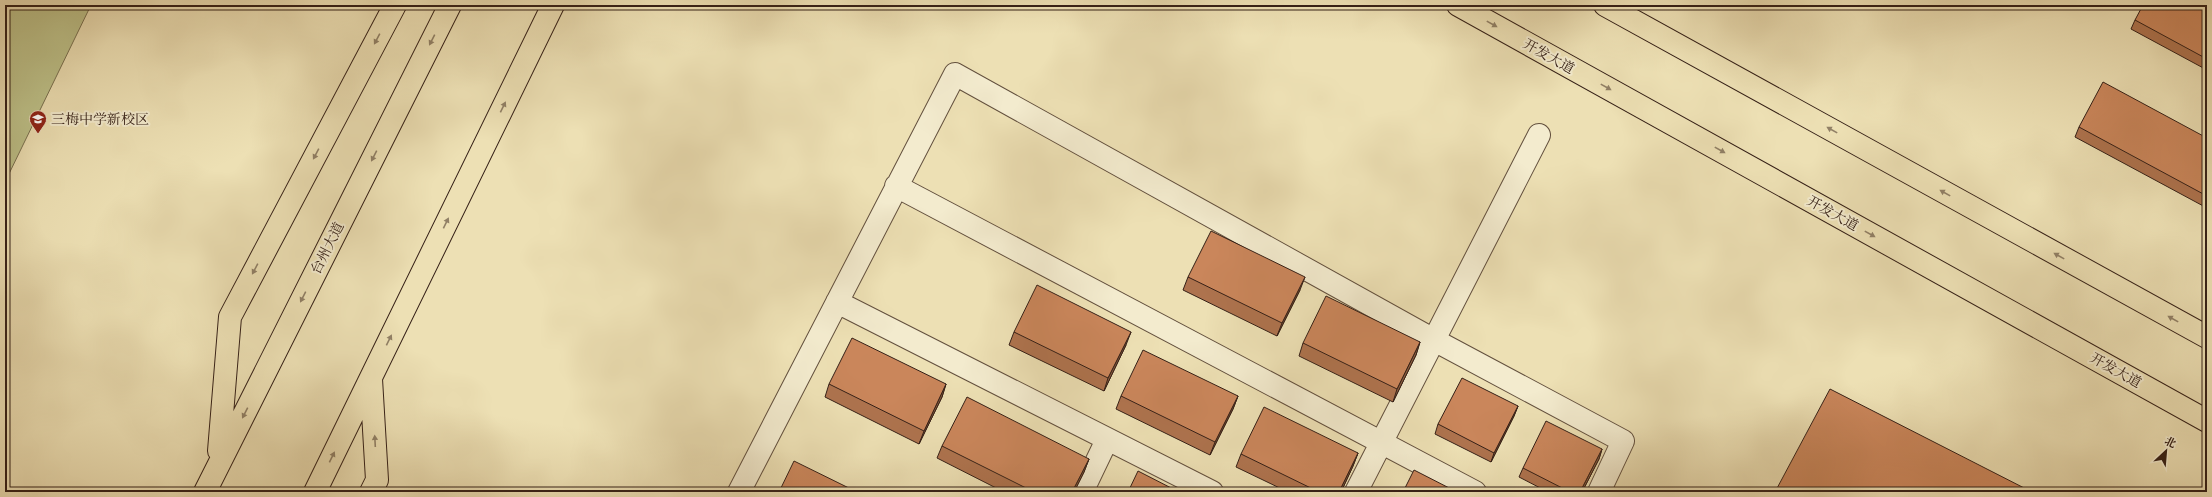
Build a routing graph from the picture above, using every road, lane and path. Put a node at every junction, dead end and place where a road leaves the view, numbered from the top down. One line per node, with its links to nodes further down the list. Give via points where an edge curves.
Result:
1 (395, 5): 15 (main road, one-way to 15, via 230,317)
2 (450, 5): 16 (main road, 台州大道, one-way to 16)
3 (553, 5): 11 (main road, one-way to 3)
4 (1458, 5): 12 (main road, 开发大道, one-way to 12)
5 (1605, 5): 9 (main road, one-way to 5)
6 (1539, 135): 10 (lane)
7 (896, 186): 8 (lane); 10 (lane, via 955,74); 13 (lane)
8 (837, 302): 19 (lane); 21 (lane)
9 (2207, 338)
10 (1434, 340): 13 (lane); 24 (lane, via 1622,440)
11 (371, 377): 17 (main road, one-way to 11); 18 (main road, one-way to 11, via 377,480)
12 (2207, 421)
13 (1382, 441): 22 (lane); 23 (lane)
14 (1104, 446): 20 (lane)
15 (219, 451)
16 (205, 492)
17 (315, 492)
18 (371, 492)
19 (739, 492)
20 (1082, 492)
21 (1212, 492)
22 (1356, 492)
23 (1475, 492)
24 (1599, 492)

